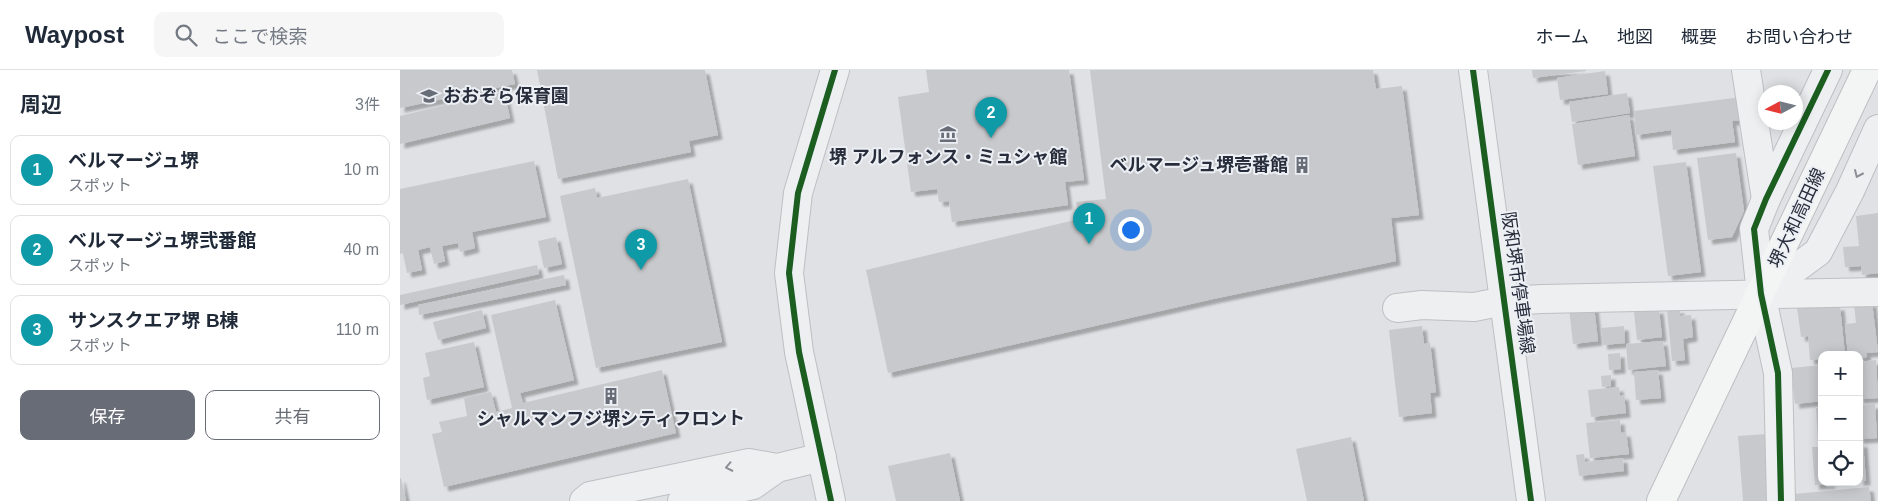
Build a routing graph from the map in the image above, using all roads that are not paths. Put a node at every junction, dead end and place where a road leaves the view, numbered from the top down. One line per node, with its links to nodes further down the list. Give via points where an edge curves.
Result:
1 (835, 70): 12 (street, via 798,193 789,273 799,352)
2 (1473, 70): 10 (street, 阪和堺市停車場線)
3 (1746, 70): 7 (street)
4 (1828, 70): 7 (street)
5 (1867, 70): 9 (main road, 堺大和高田線)
6 (1878, 129): 9 (street, one-way to 9, via 1818,252)
7 (1766, 199): 9 (street, via 1754,229)
8 (1878, 292): 9 (street)
9 (1761, 294): 10 (street); 18 (main road, 堺大和高田線); 19 (street, via 1778,373)
10 (1505, 301): 11 (street, via 1474,307 1422,304); 17 (street, 阪和堺市停車場線)
11 (1397, 308)
12 (822, 458): 13 (street); 16 (street)
13 (777, 468): 14 (street, one-way to 14, via 749,463 590,496); 15 (street, via 754,485)
14 (584, 501)
15 (682, 501)
16 (831, 501)
17 (1531, 501)
18 (1661, 501)
19 (1782, 501)

